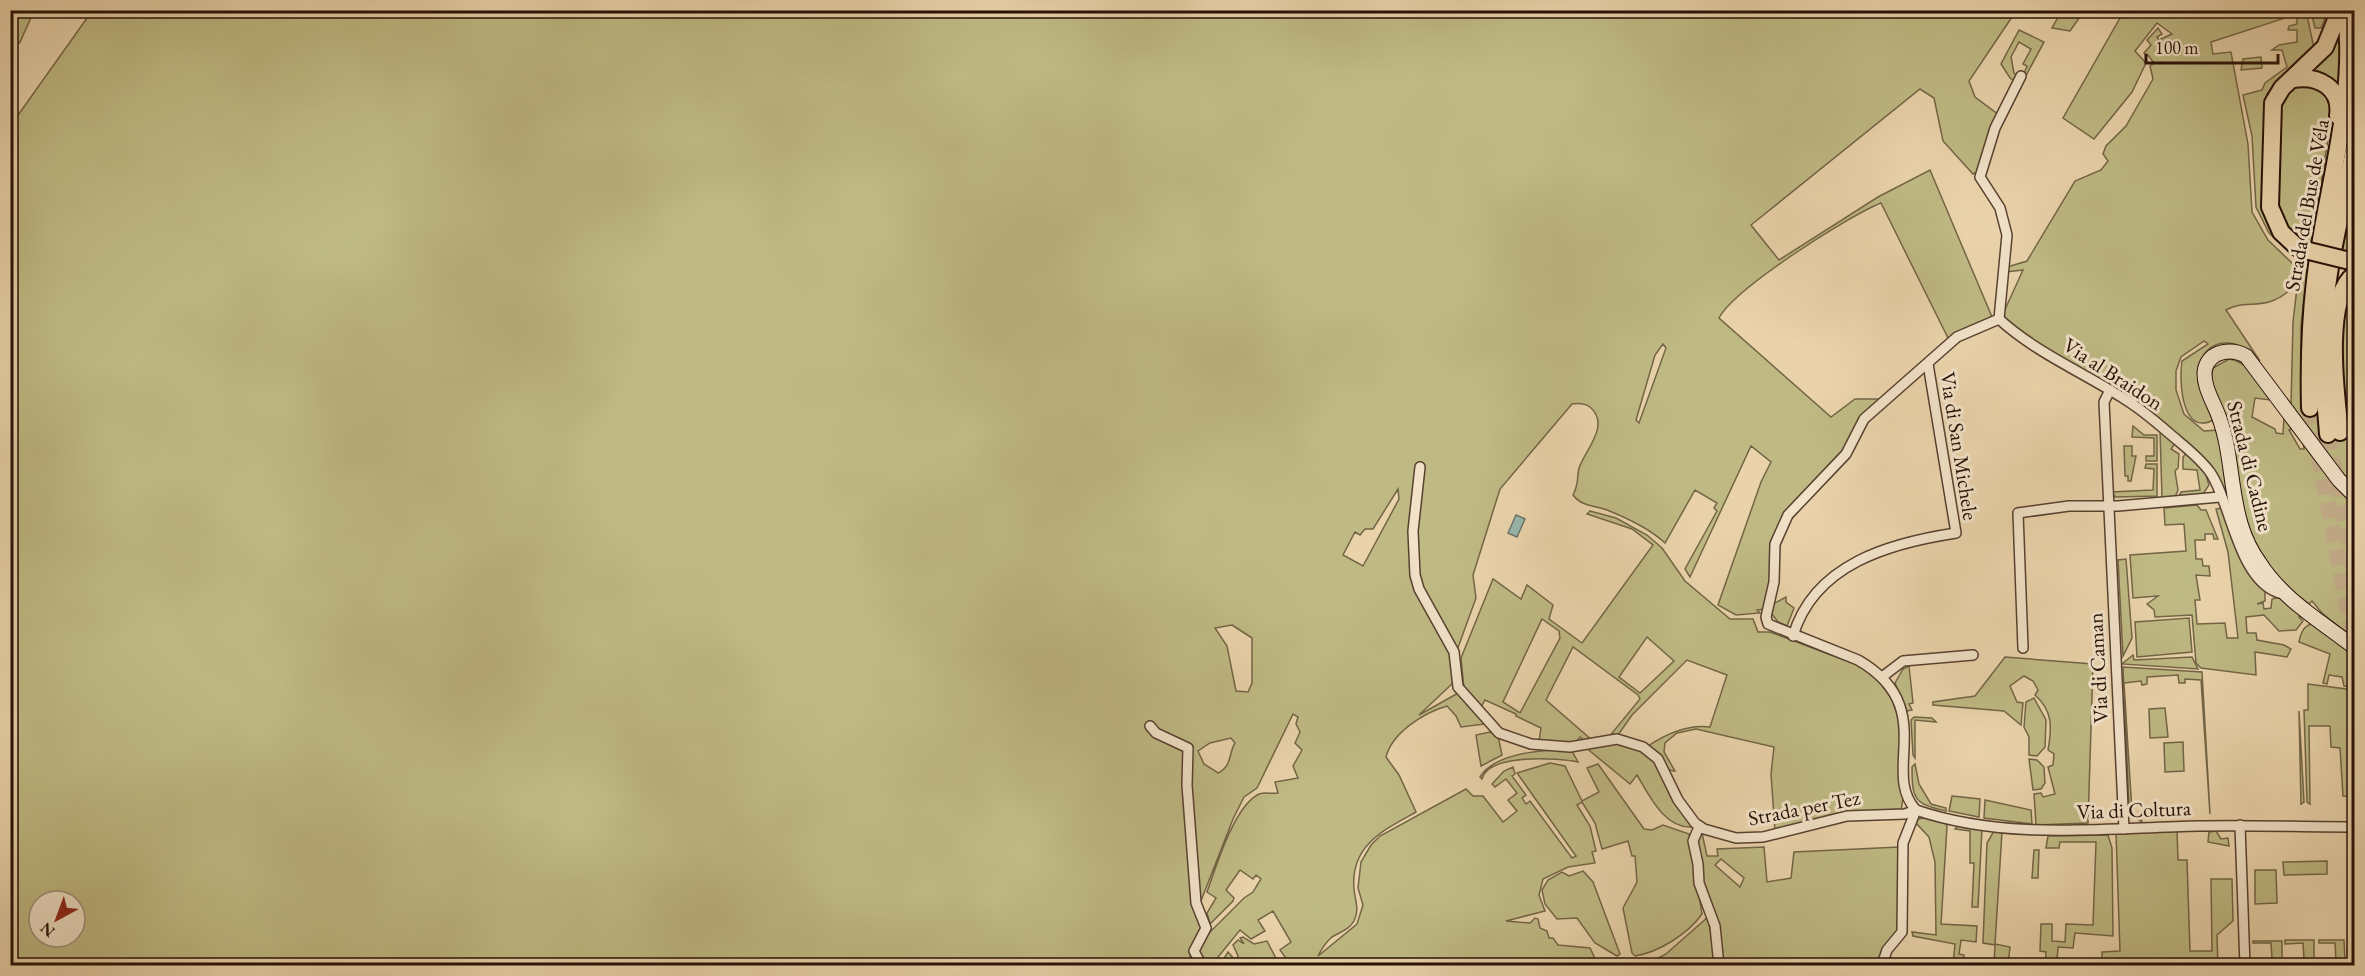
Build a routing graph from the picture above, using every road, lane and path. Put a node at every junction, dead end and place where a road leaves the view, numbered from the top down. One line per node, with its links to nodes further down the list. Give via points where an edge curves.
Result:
1 (2340, 10): 4 (highway, via 2325,47)
2 (2346, 10): 6 (highway, Strada del Bus de Véla, via 2349,82)
3 (2021, 76): 9 (street, via 1992,135 1980,177 2000,208 2007,235)
4 (2293, 79): 6 (highway, via 2318,80 2331,88 2337,99 2337,125 2326,182); 7 (highway, bridge, via 2273,103 2270,207 2281,232 2297,247)
5 (2355, 150): 8 (highway, Strada del Bus de Véla, via 2324,312 2322,346 2334,433 2338,299 2343,286)
6 (2327, 209): 12 (highway, Strada del Bus de Véla, via 2309,349)
7 (2355, 262)
8 (2355, 275)
9 (2000, 319): 10 (street, via 1957,337); 11 (street, Via al Braidon, via 2027,341)
10 (1928, 364): 20 (street, Via di San Michele, via 1864,419 1846,454 1794,507 1780,530 1774,555 1773,593 1766,617 1771,626); 20 (street, Via di San Michele, via 1956,534 1885,547 1860,559 1811,598 1799,615)
11 (2110, 390): 13 (street, Via al Braidon, via 2156,422); 18 (street, Via di Caman, via 2104,402)
12 (2310, 408)
13 (2204, 465): 16 (street, Via al Braidon); 17 (street, via 2211,478)
14 (1420, 467): 28 (street, via 1413,531 1415,575 1419,590 1454,652 1458,687 1493,728 1513,740 1570,747 1617,739 1643,747 1658,759 1678,800)
15 (2355, 495): 19 (street, Strada di Cadine, via 2339,480 2251,361 2235,351 2214,356 2208,362 2205,377 2221,424 2241,525 2261,566)
16 (2220, 497): 17 (street); 19 (street, Via al Braidon, via 2251,565 2272,589 2279,593)
17 (2210, 498): 18 (street)
18 (2108, 506): 22 (street, via 2069,506 2018,513); 30 (street, Via di Caman)
19 (2282, 590): 21 (street, Strada di Cadine)
20 (1793, 636): 24 (street, via 1858,660)
21 (2355, 647)
22 (2023, 648)
23 (1973, 655): 24 (street, via 1903,661)
24 (1882, 677): 26 (street, via 1905,718 1905,787 1907,799)
25 (1150, 726): 32 (street, via 1155,734 1188,748 1196,903 1206,928 1194,951)
26 (1916, 810): 28 (street, Strada per Tez, via 1905,814 1847,816 1750,838 1736,838); 30 (street, Via di Coltura, via 2017,829); 31 (street, via 1903,843 1902,932)
27 (2240, 825): 29 (street, Via di Coltura); 30 (street, Via di Coltura); 34 (street)
28 (1700, 827): 33 (street, via 1693,841 1699,883 1715,926)
29 (2355, 827)
30 (2124, 829)
31 (1884, 959)
32 (1202, 966)
33 (1719, 966)
34 (2245, 966)

